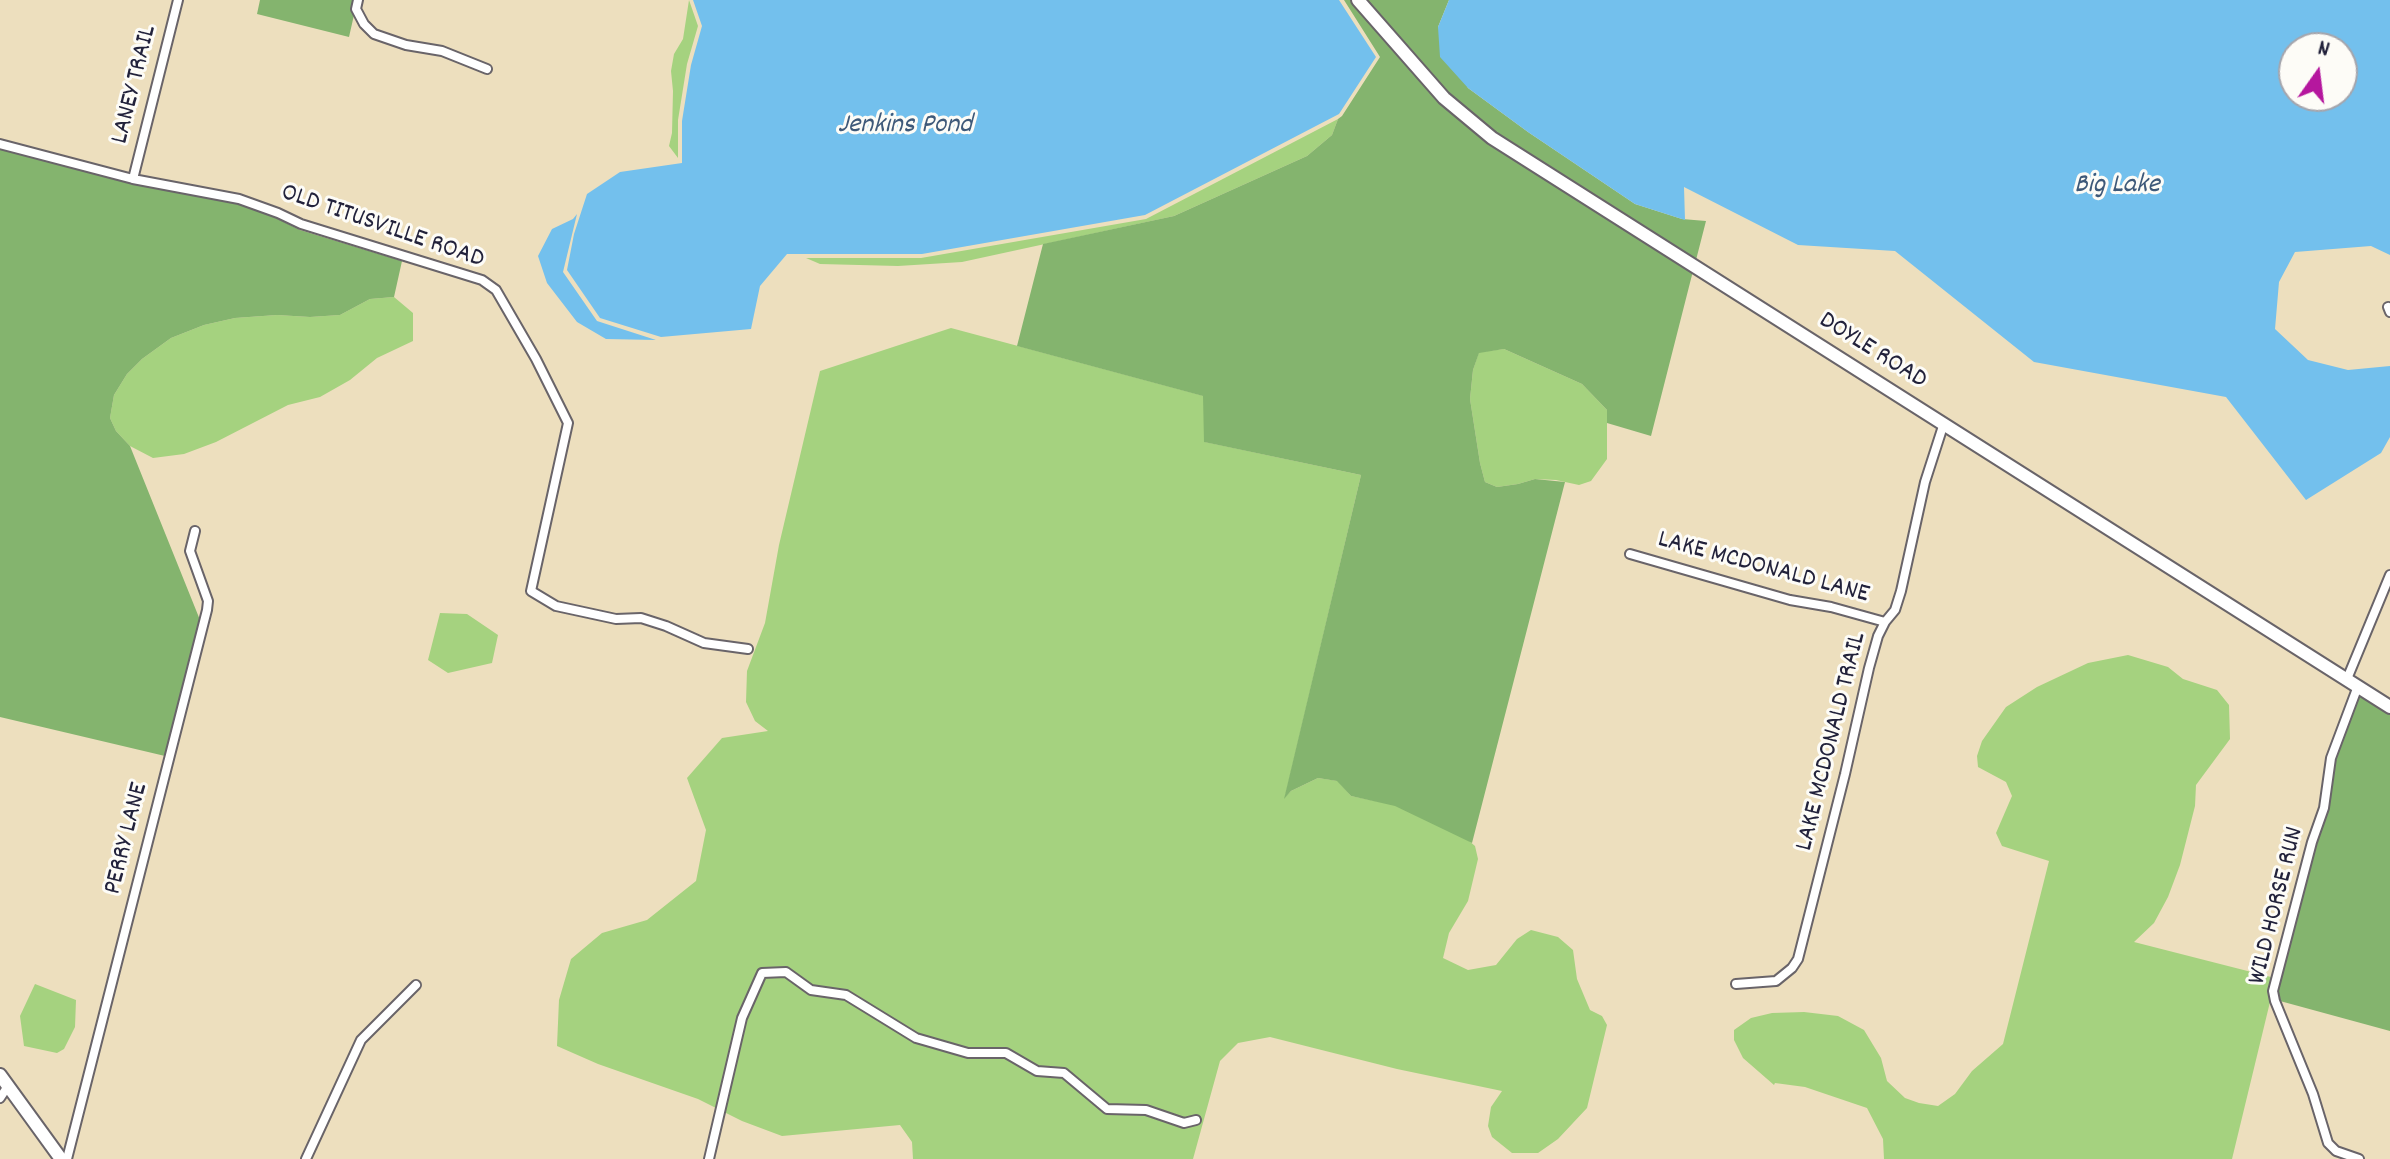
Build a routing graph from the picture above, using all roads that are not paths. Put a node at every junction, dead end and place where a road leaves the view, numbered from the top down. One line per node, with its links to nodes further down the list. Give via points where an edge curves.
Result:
1 (178, 0): 6 (street, LANEY TRAIL)
2 (358, 0): 4 (street, via 356,9 374,34)
3 (1358, 0): 7 (main road, DOYLE ROAD, via 1444,98 1492,138)
4 (487, 69)
5 (0, 144): 6 (street, OLD TITUSVILLE ROAD)
6 (133, 179): 12 (street, OLD TITUSVILLE ROAD, via 239,199 301,224 482,280 496,290 568,423 531,591 556,606 616,619 641,618 704,643)
7 (1944, 423): 11 (street, LAKE MCDONALD TRAIL, via 1901,591); 13 (main road, DOYLE ROAD)
8 (195, 531): 21 (street, PERRY LANE, via 190,551 207,610)
9 (1630, 554): 11 (street, LAKE MCDONALD LANE)
10 (2390, 575): 13 (street, WILD HORSE RUN)
11 (1885, 622): 15 (street, LAKE MCDONALD TRAIL, via 1798,959 1776,981)
12 (748, 649)
13 (2352, 683): 14 (main road, DOYLE ROAD); 24 (street, WILD HORSE RUN, via 2273,991 2328,1143)
14 (2390, 707)
15 (1736, 984)
16 (416, 985): 22 (street, via 361,1040)
17 (0, 1075): 18 (main road)
18 (8, 1086): 19 (street); 21 (main road)
19 (0, 1098)
20 (1196, 1120): 23 (street, via 1184,1123 1146,1110 1107,1109 1064,1073 1037,1071 1006,1053 968,1053 916,1038 846,995 811,990 786,972 762,973 742,1018)
21 (64, 1159)
22 (306, 1159)
23 (709, 1159)
24 (2359, 1159)

